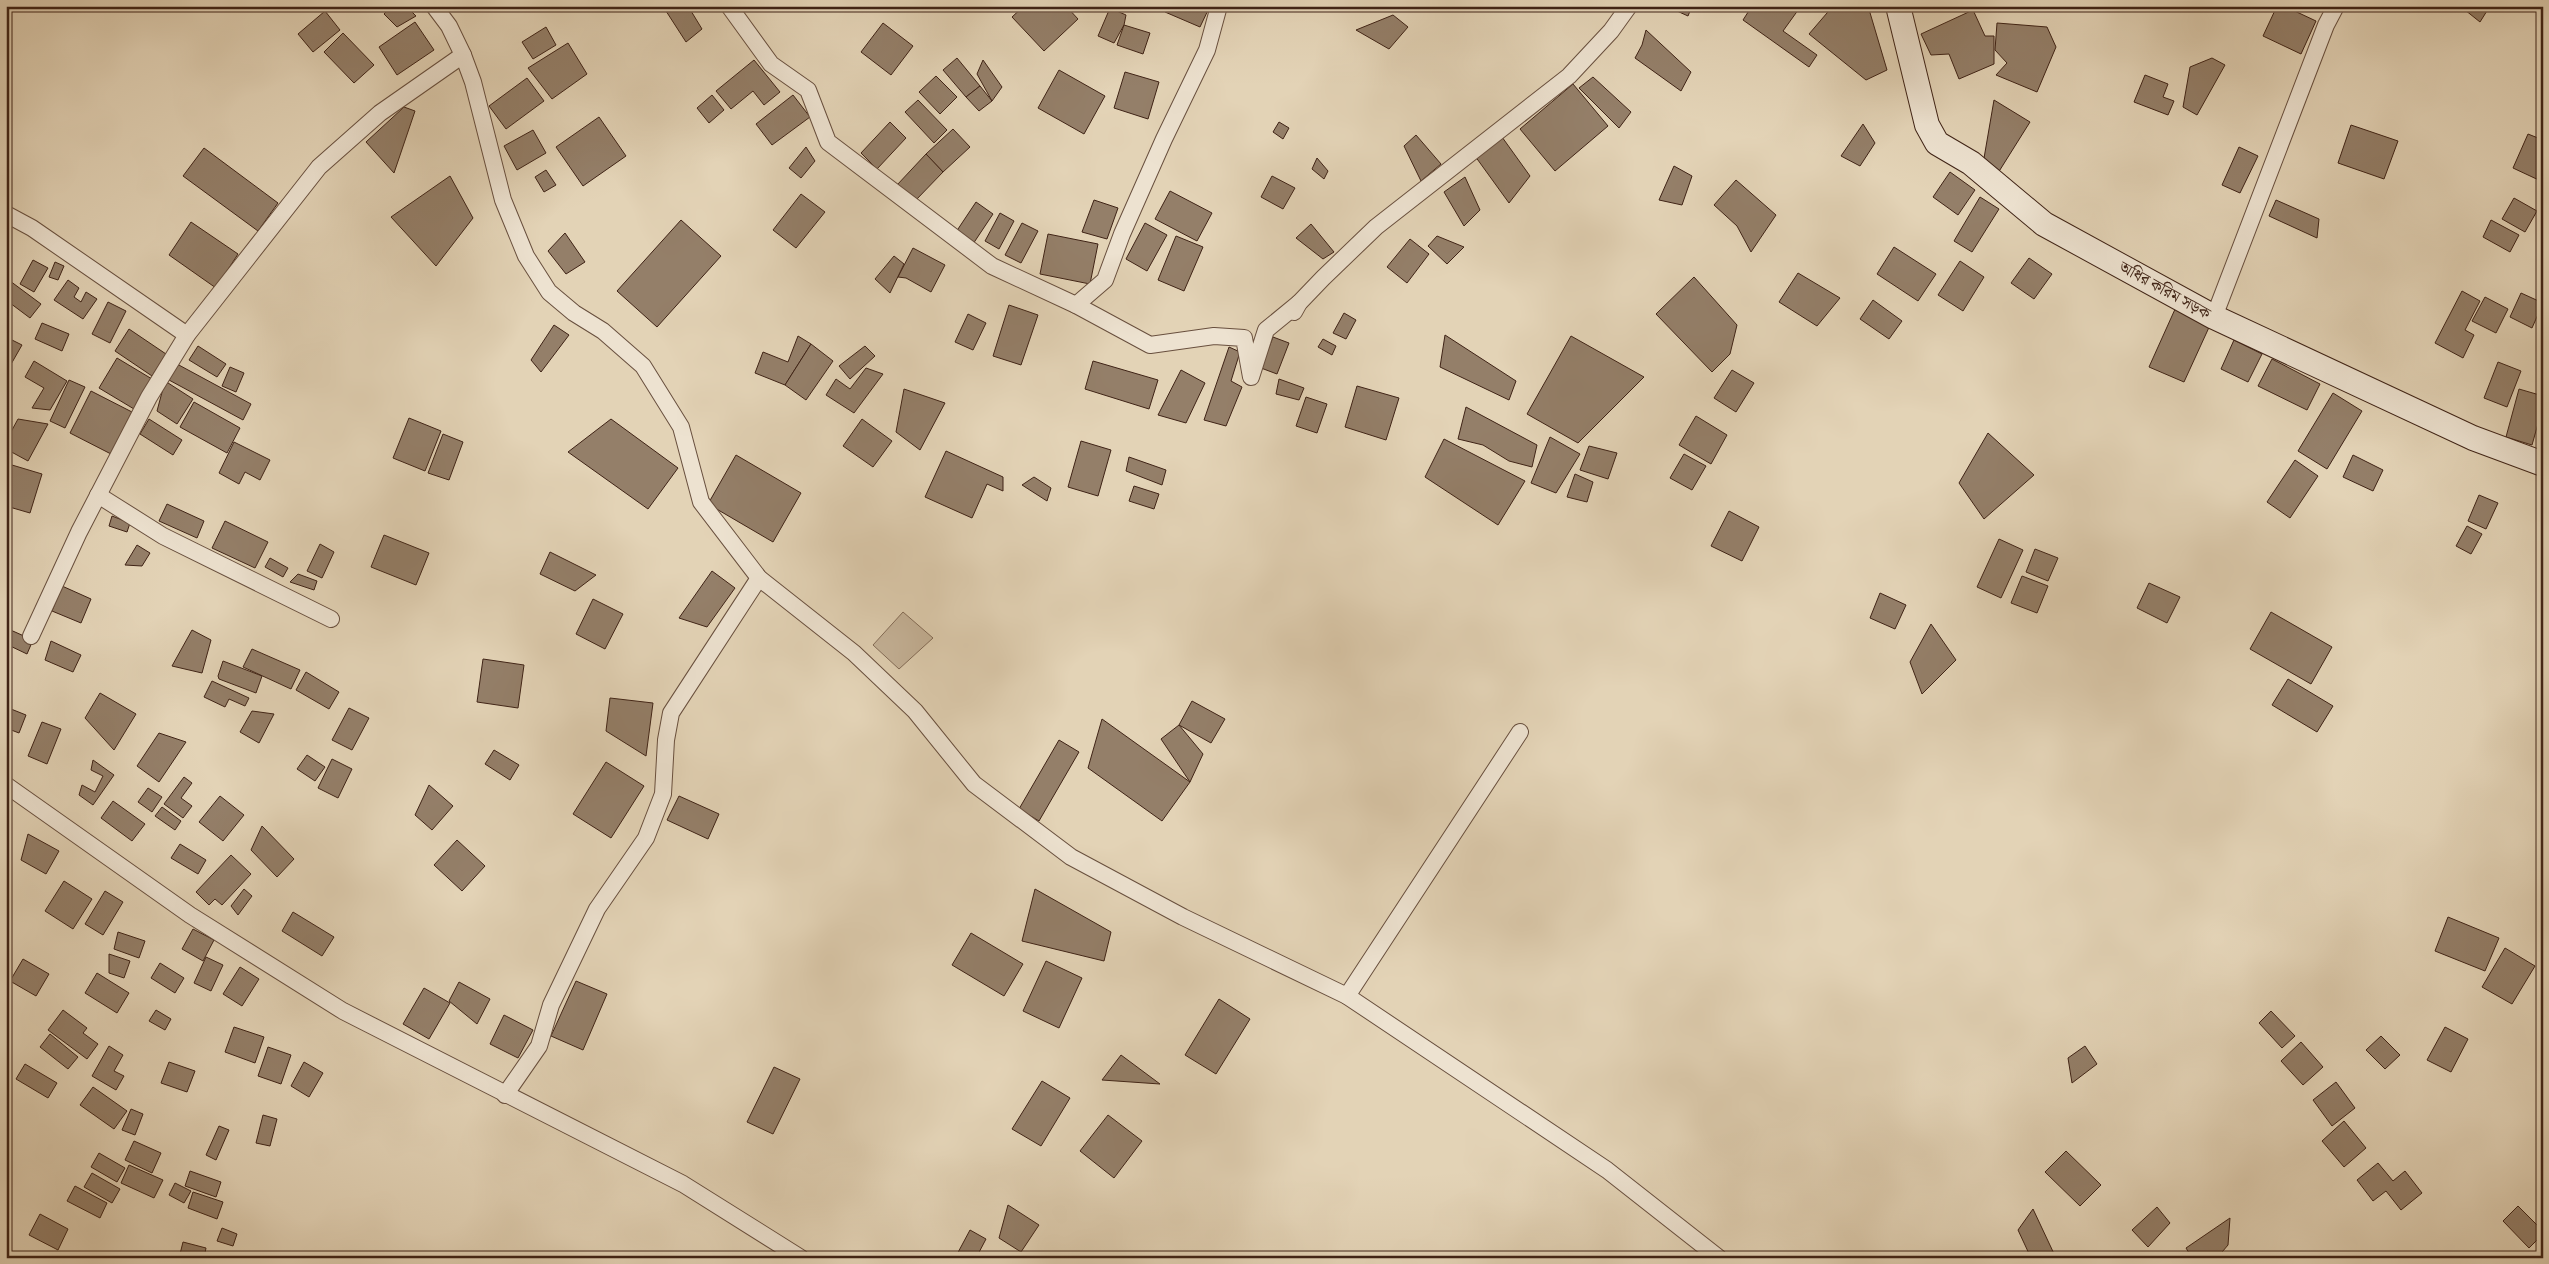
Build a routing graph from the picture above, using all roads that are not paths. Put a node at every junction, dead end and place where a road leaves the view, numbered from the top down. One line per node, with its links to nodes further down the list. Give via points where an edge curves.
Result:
1 (434, 6): 7 (street, via 449,26)
2 (729, 6): 10 (street, via 771,64 808,90 828,142 992,266)
3 (1219, 6): 10 (street, via 1207,50 1164,139 1105,280)
4 (1629, 6): 9 (street, via 1611,31 1569,76 1376,227)
5 (1898, 6): 11 (main road, অধির করিম সড়ক, via 1926,125 1937,143 1970,162 2044,224)
6 (2336, 6): 11 (street)
7 (463, 55): 13 (street, via 380,113 319,167); 16 (street, via 503,200 526,256 549,292 603,331 643,366 681,427 701,502)
8 (6, 214): 13 (street, via 32,228)
9 (1299, 303): 10 (street, via 1266,330 1251,377 1244,338 1214,336 1150,345); 12 (street)
10 (1076, 305)
11 (2214, 317): 14 (main road, অধির করিম সড়ক, via 2473,438)
12 (1290, 318)
13 (187, 335): 15 (street, via 149,397)
14 (2543, 464)
15 (98, 495): 17 (street, via 162,536); 18 (street)
16 (759, 578): 21 (street, via 854,653 909,705 974,784 1071,858 1183,917); 22 (street, via 672,713 666,740 663,794 646,838 597,909 551,1005 539,1046)
17 (331, 619)
18 (31, 636)
19 (1520, 732): 21 (street)
20 (6, 785): 22 (street, via 190,915 326,1000)
21 (1347, 996): 24 (street, via 1607,1170)
22 (505, 1095): 23 (street, via 683,1184)
23 (801, 1258)
24 (1719, 1258)

